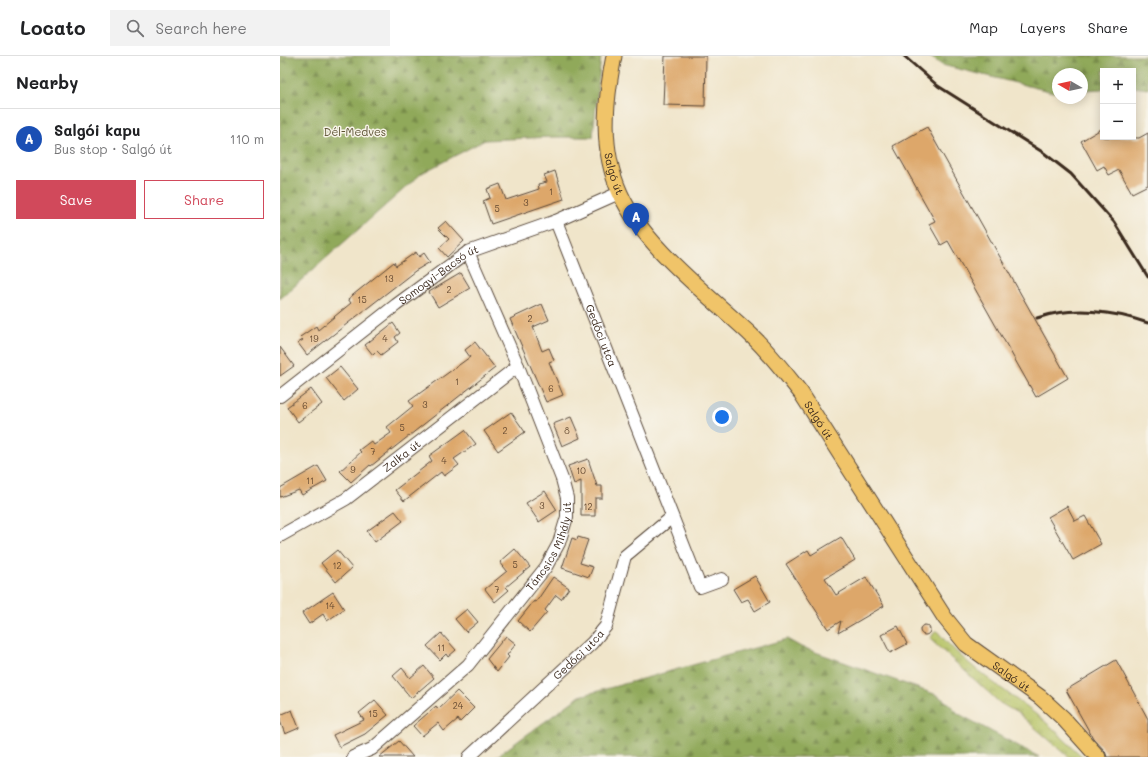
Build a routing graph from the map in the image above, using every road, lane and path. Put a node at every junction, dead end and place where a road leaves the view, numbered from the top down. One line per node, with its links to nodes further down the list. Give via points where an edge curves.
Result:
1 (614, 56): 2 (main road, Salgó út, via 605,112 606,136)
2 (619, 193): 3 (street, Somogyi-Bacsó út); 12 (main road, Salgó út, via 635,220 661,251 753,337 801,393 934,604 966,644 1040,697)
3 (556, 221): 4 (street, Somogyi-Bacsó út); 7 (street, Gedőci utca)
4 (468, 252): 5 (street, Táncsics Mihály út); 6 (street, Somogyi-Bacsó út)
5 (518, 366): 8 (street, Zalka út, via 346,499); 10 (street, Táncsics Mihály út, via 568,498 567,517 559,543 546,567 468,665 372,749)
6 (280, 396)
7 (672, 517): 9 (street, Gedőci utca, via 700,587); 11 (street, Gedőci utca, via 625,556 606,626 592,643)
8 (280, 536)
9 (722, 579)
10 (353, 757)
11 (469, 757)
12 (1098, 757)

